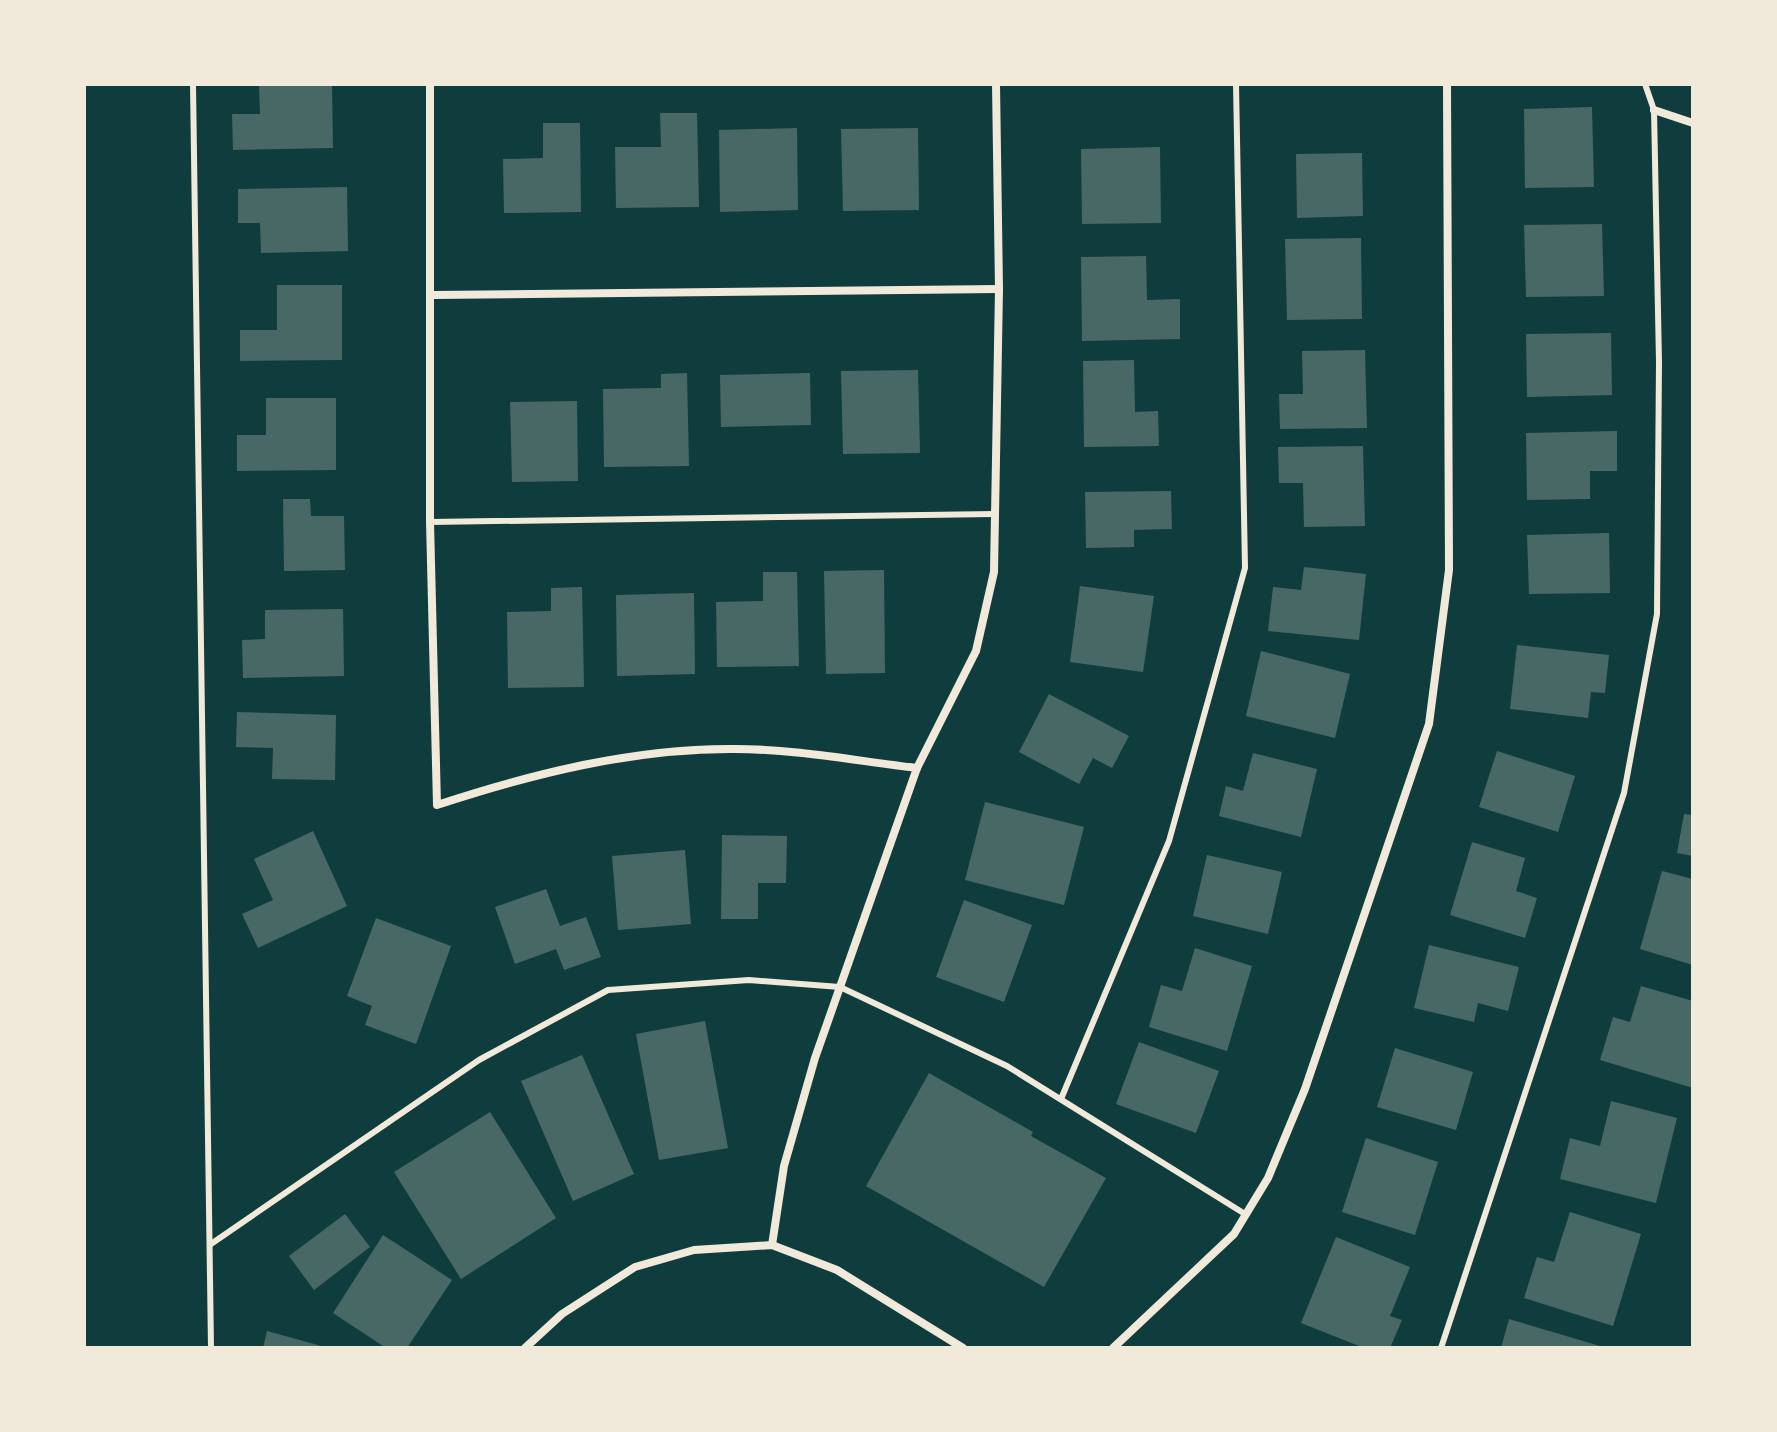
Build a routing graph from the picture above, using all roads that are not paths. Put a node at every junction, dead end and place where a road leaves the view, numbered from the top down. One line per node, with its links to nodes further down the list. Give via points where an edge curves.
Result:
1 (193, 84): 17 (lane)
2 (430, 84): 10 (street)
3 (996, 84): 9 (street)
4 (1236, 84): 15 (lane, via 1245,568 1169,841)
5 (1447, 84): 16 (street, via 1449,570 1429,724 1305,1089 1268,1178)
6 (1645, 84): 7 (lane)
7 (1654, 110): 8 (street); 23 (lane, via 1657,614 1624,793)
8 (1693, 123)
9 (999, 289): 10 (street); 11 (street)
10 (433, 295): 12 (street)
11 (995, 514): 12 (lane); 13 (street, via 994,572 976,651)
12 (430, 522): 13 (street, via 437,805 519,778 631,758 735,749)
13 (917, 768): 14 (street)
14 (840, 987): 15 (lane, via 1007,1066); 17 (lane, via 749,980 608,990 479,1060); 18 (street, via 784,1166)
15 (1061, 1099): 16 (lane)
16 (1245, 1214): 22 (street, via 1234,1234)
17 (211, 1244): 19 (lane)
18 (772, 1245): 20 (street, via 694,1250 635,1267 562,1314); 21 (street, via 837,1270)
19 (211, 1348)
20 (525, 1348)
21 (963, 1348)
22 (1113, 1348)
23 (1441, 1348)

